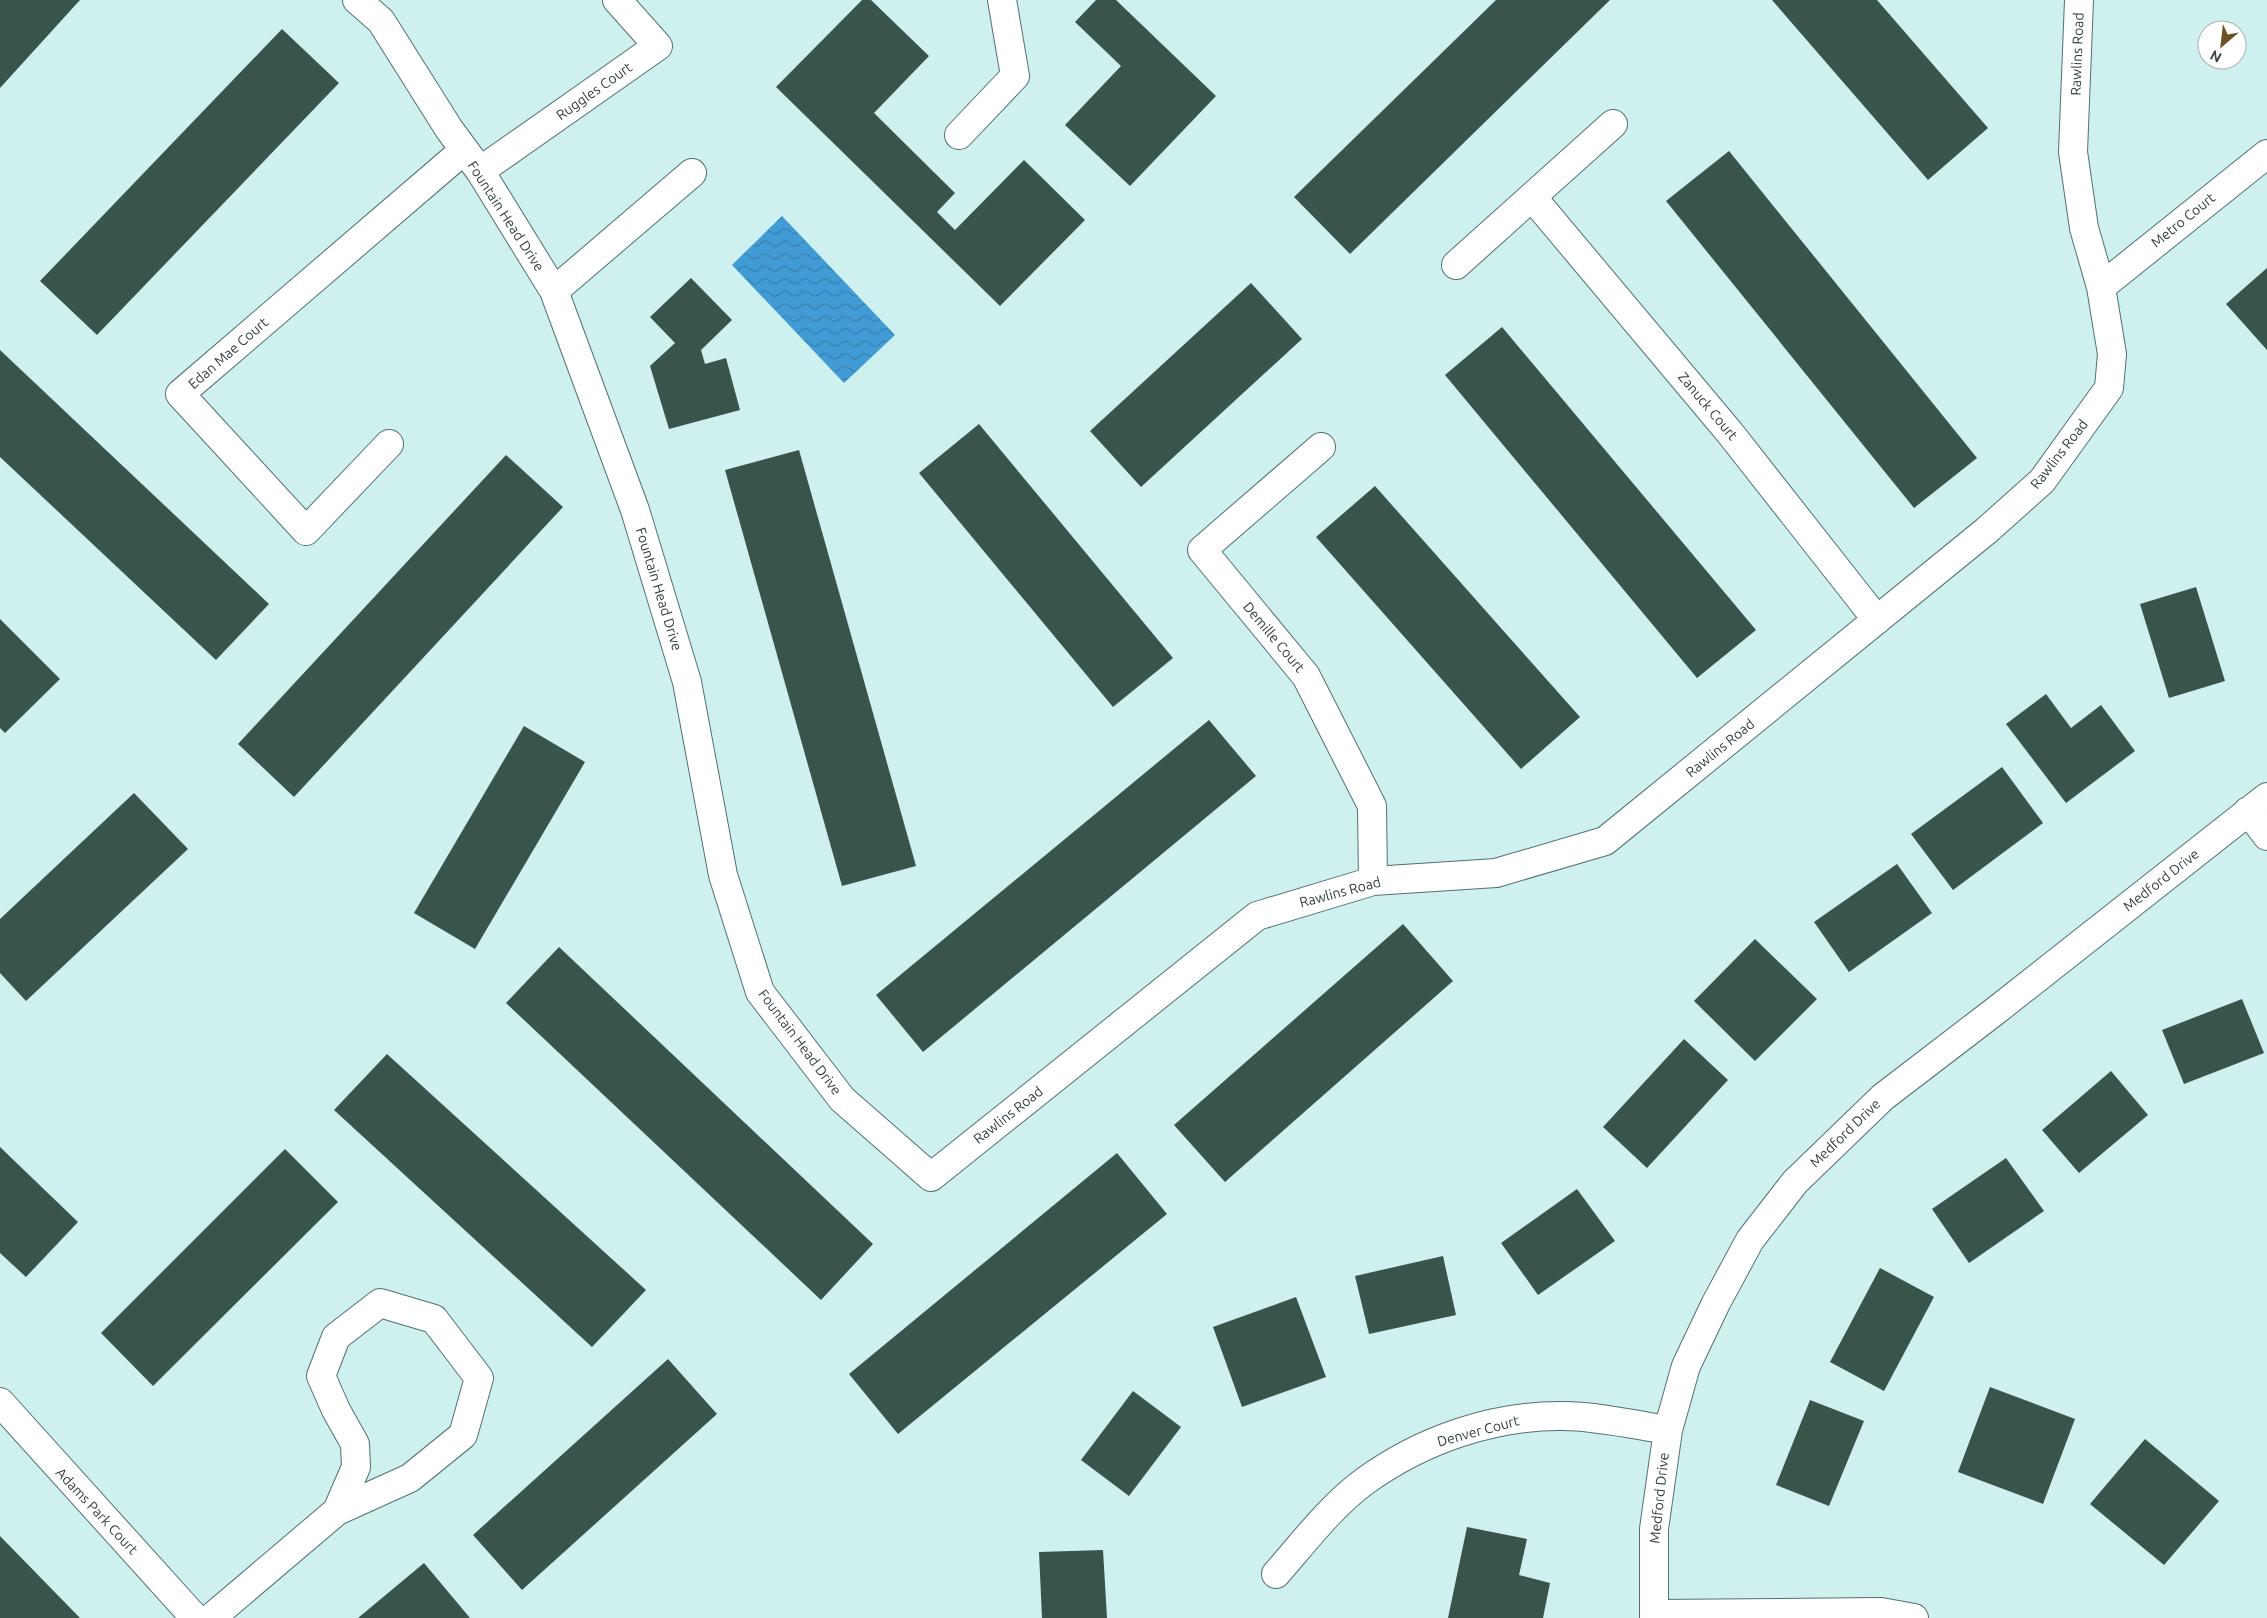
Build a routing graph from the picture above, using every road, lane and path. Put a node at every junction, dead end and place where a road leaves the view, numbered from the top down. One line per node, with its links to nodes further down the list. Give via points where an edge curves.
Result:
1 (357, 0): 8 (street, Fountain Head Drive, via 381,21)
2 (617, 0): 8 (street, Ruggles Court, via 658,46)
3 (1002, 0): 6 (street, via 1015,76)
4 (2079, 0): 12 (street, Rawlins Road, via 2074,152 2084,228)
5 (1613, 124): 10 (street)
6 (958, 134)
7 (2267, 154): 12 (street, Metro Court)
8 (471, 161): 13 (street, Fountain Head Drive); 14 (street, Edan Mae Court, via 180,394 306,531)
9 (692, 173): 13 (street)
10 (1532, 197): 11 (street); 16 (street, Zanuck Court, via 1730,433)
11 (1456, 265)
12 (2101, 286): 16 (street, Rawlins Road, via 2112,354 2109,388 2042,481)
13 (554, 291): 20 (street, Fountain Head Drive, via 635,510 687,682 723,875 760,992 842,1098)
14 (389, 444)
15 (1321, 447): 19 (street, Demille Court, via 1202,550 1306,676 1372,806)
16 (1877, 620): 19 (street, Rawlins Road, via 1605,841 1496,873)
17 (2258, 804): 18 (street); 22 (street, Medford Drive, via 1883,1097 1795,1182 1750,1240 1716,1303 1686,1366)
18 (2267, 836)
19 (1373, 881): 20 (street, Rawlins Road, via 1257,916)
20 (931, 1177)
21 (0, 1402): 26 (street, Adams Park Court)
22 (1668, 1430): 24 (street, Denver Court, via 1564,1416 1512,1419 1450,1435 1418,1448 1365,1481 1324,1518); 25 (street, Medford Drive, via 1654,1529)
23 (337, 1511): 23 (street, via 410,1478 463,1435 480,1378 434,1319 380,1303 336,1337 321,1376 355,1444 356,1468); 27 (street)
24 (1276, 1574)
25 (1654, 1616): 28 (street, via 1881,1612)
26 (195, 1618)
27 (211, 1618)
28 (1914, 1618)

